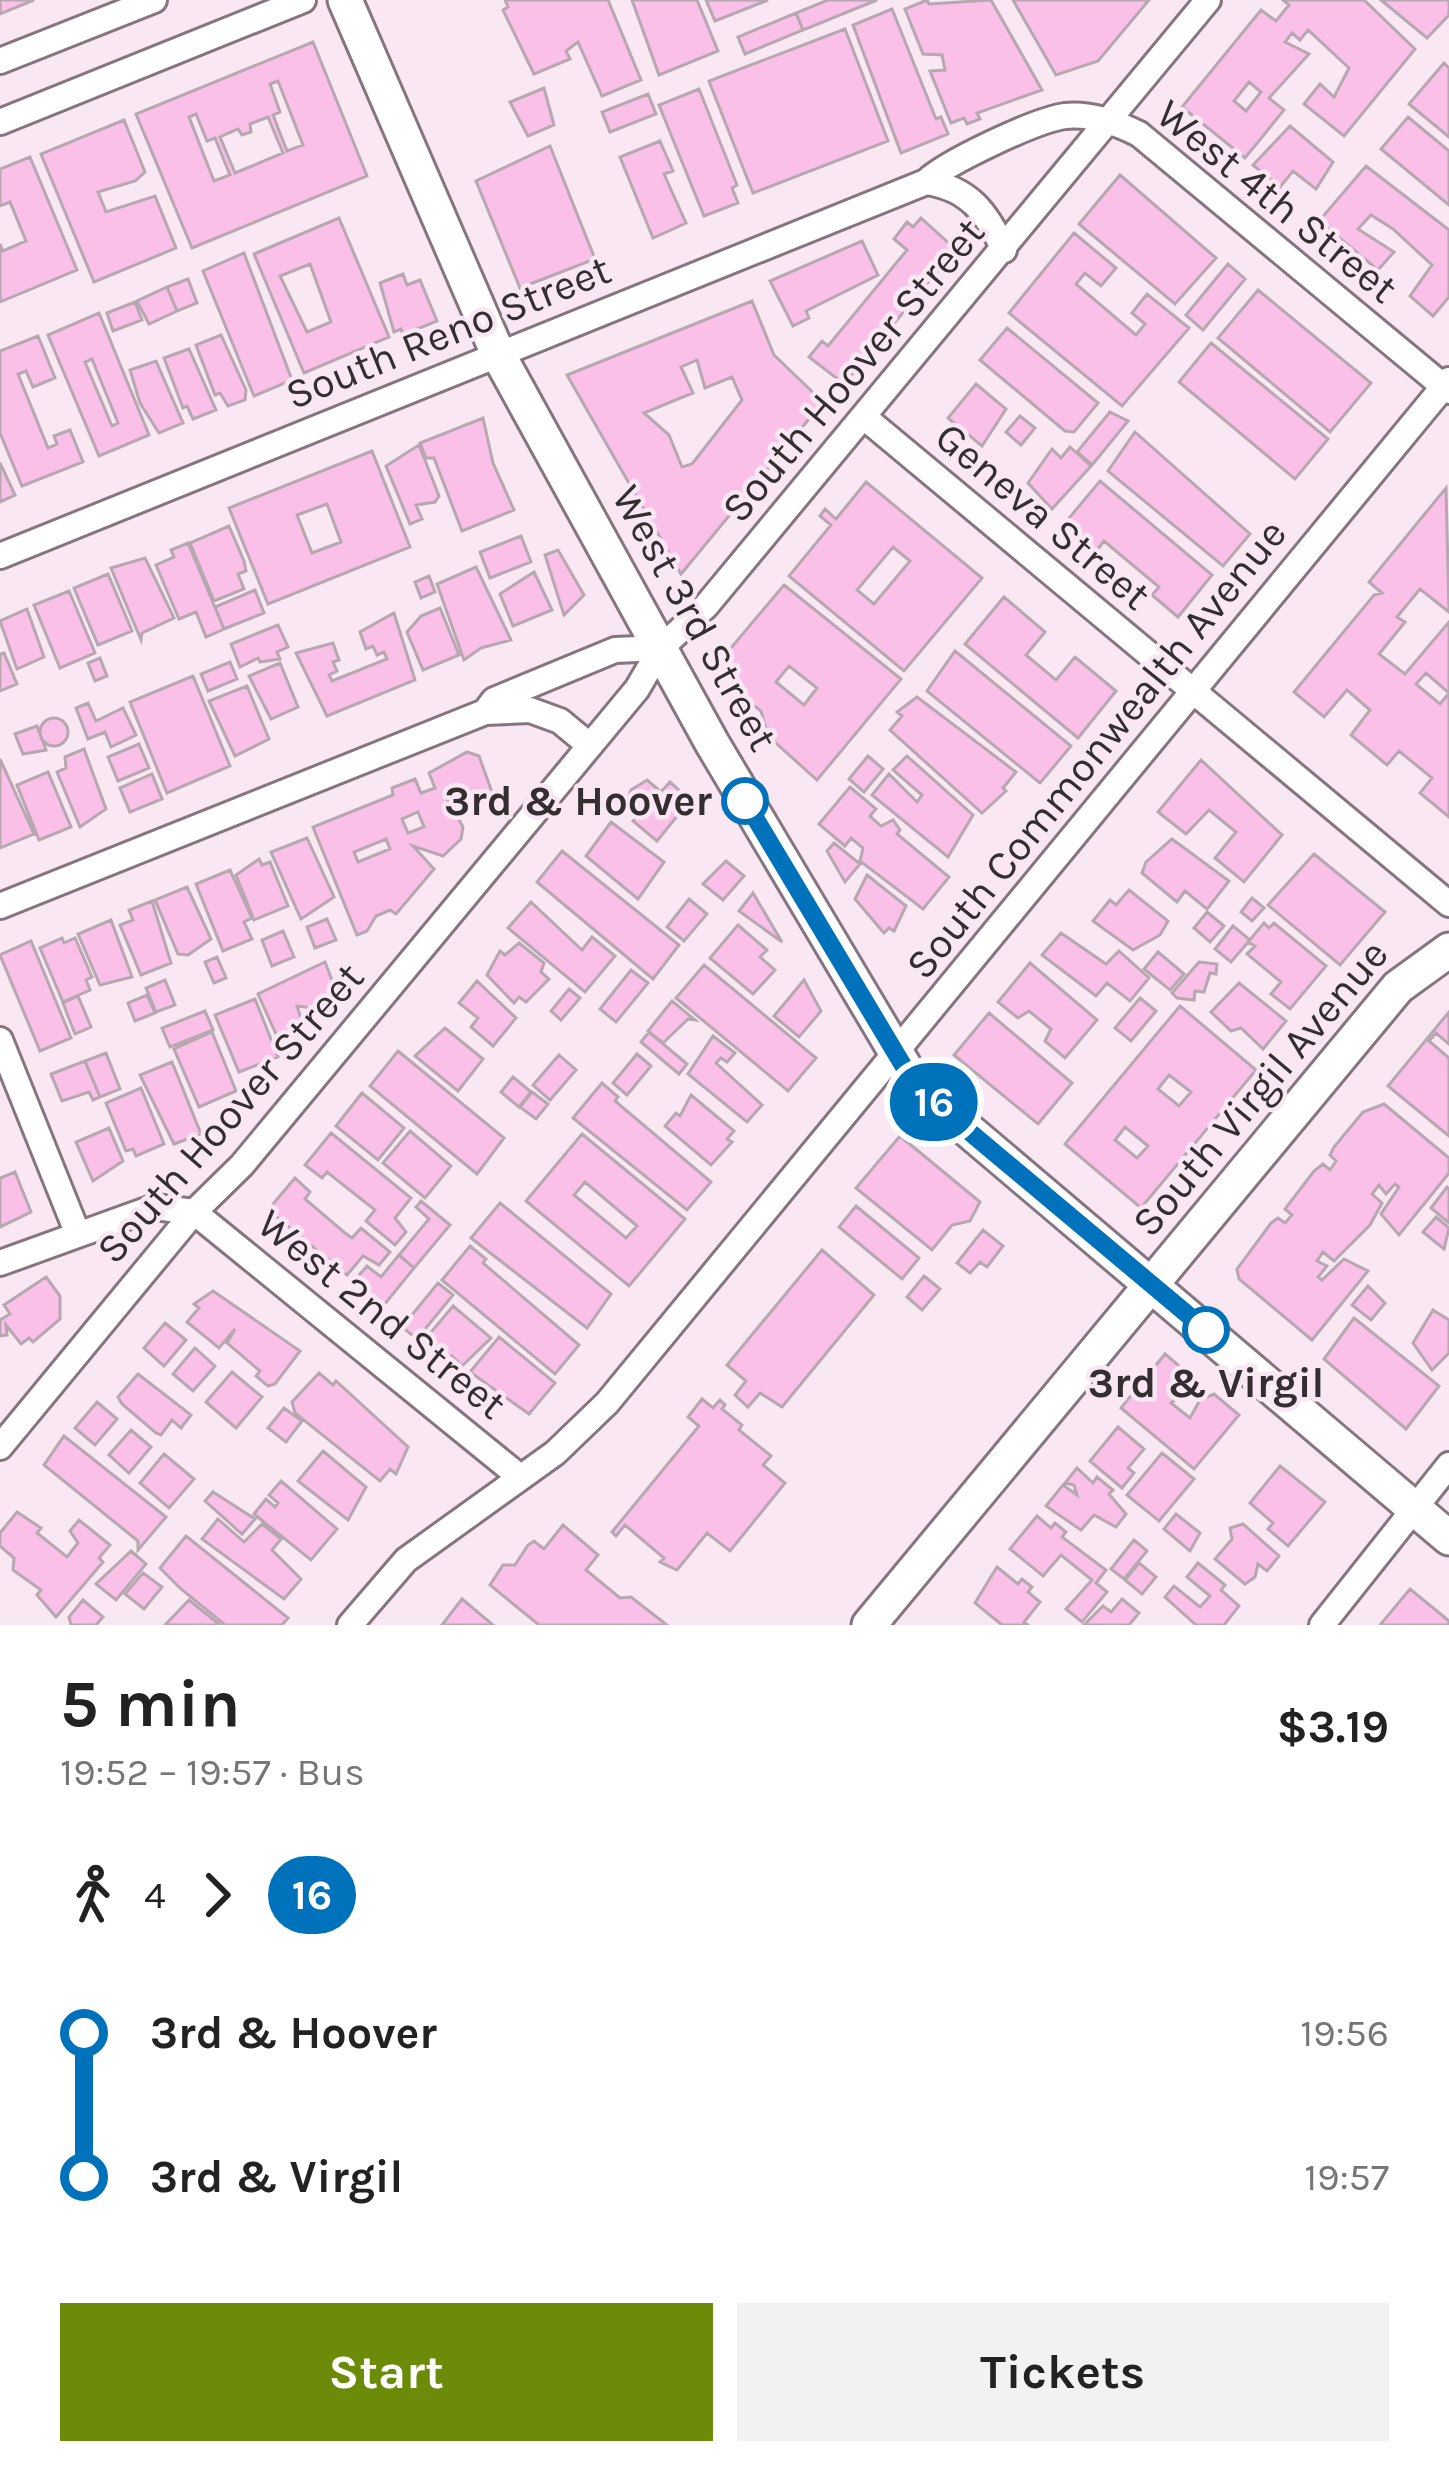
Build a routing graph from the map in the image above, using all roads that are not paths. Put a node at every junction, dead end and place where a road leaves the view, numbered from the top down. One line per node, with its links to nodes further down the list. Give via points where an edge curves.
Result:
1 (154, 0): 5 (street)
2 (303, 0): 7 (street)
3 (345, 0): 10 (main road, West 3rd Street)
4 (1208, 0): 6 (street, South Hoover Street)
5 (0, 61)
6 (1109, 120): 8 (street, South Reno Street, via 1064,116 942,166); 9 (street, South Hoover Street); 11 (street, West 4th Street, via 1139,134)
7 (0, 122)
8 (926, 182): 9 (street, via 967,196 988,215); 10 (street, South Reno Street)
9 (1004, 250): 12 (street, South Hoover Street)
10 (498, 354): 13 (street, South Reno Street); 14 (main road, West 3rd Street)
11 (1447, 386): 15 (street, South Commonwealth Avenue)
12 (864, 417): 14 (street, South Hoover Street); 15 (street, Geneva Street)
13 (0, 556)
14 (661, 648): 16 (street, via 615,650 494,700); 17 (street, South Hoover Street); 22 (main road, West 3rd Street)
15 (1194, 692): 18 (street, Geneva Street); 22 (street, South Commonwealth Avenue)
16 (484, 712): 17 (street, via 530,710); 19 (street)
17 (589, 745): 23 (street, South Hoover Street, via 242,1165)
18 (1449, 904)
19 (0, 906)
20 (1449, 950): 26 (main road, South Virgil Avenue, via 1398,987)
21 (0, 1040): 24 (street)
22 (895, 1056): 26 (main road, West 3rd Street, via 916,1087); 29 (street, South Commonwealth Avenue, via 608,1403)
23 (194, 1212): 24 (street, via 154,1207); 27 (street, South Hoover Street); 29 (street, West 2nd Street)
24 (77, 1232): 25 (street)
25 (0, 1263)
26 (1152, 1285): 30 (main road, West 3rd Street); 33 (main road, South Virgil Avenue)
27 (0, 1448)
28 (1449, 1465): 30 (street)
29 (520, 1477): 32 (street, South Commonwealth Avenue, via 406,1560)
30 (1417, 1508): 31 (main road, West 3rd Street); 34 (street)
31 (1449, 1538)
32 (350, 1625)
33 (869, 1625)
34 (1322, 1625)

